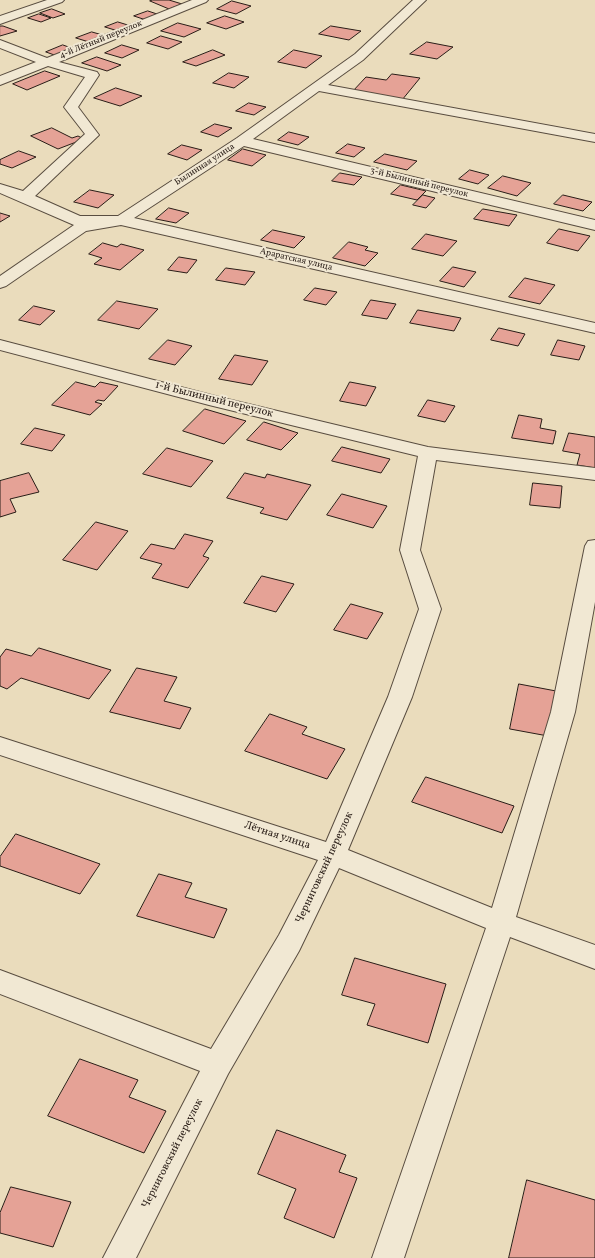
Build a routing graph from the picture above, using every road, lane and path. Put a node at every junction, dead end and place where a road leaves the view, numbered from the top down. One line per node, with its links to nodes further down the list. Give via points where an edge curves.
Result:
1 (202, 0): 6 (street, 4-й Лётный переулок)
2 (420, 0): 8 (street, Былинная улица, via 359,57)
3 (50, 1): 4 (street)
4 (0, 20)
5 (0, 44): 6 (street)
6 (47, 62): 7 (street, 4-й Лётный переулок); 12 (street, via 93,76 71,107 92,135)
7 (0, 81)
8 (316, 88): 9 (street); 10 (street, Былинная улица)
9 (595, 138)
10 (242, 141): 13 (street, Былинная улица); 14 (street, 3-й Былинный переулок)
11 (0, 188): 12 (street, Араратская улица)
12 (25, 197): 13 (street, Араратская улица, via 78,221)
13 (121, 220): 15 (street, Былинная улица, via 81,227); 16 (street, Араратская улица)
14 (595, 225)
15 (4, 277)
16 (595, 328)
17 (0, 345): 18 (street, 1-й Былинный переулок)
18 (428, 453): 19 (street, 1-й Былинный переулок); 22 (street, Черниговский переулок, via 410,550 430,610 400,697)
19 (595, 474)
20 (595, 546): 23 (street, via 563,712)
21 (0, 746): 22 (street, Лётная улица)
22 (333, 855): 23 (street, Лётная улица); 26 (street, Черниговский переулок, via 289,943)
23 (501, 923): 24 (street, Лётная улица); 28 (street)
24 (595, 957)
25 (0, 982): 26 (street)
26 (218, 1065): 27 (street, Черниговский переулок)
27 (119, 1258)
28 (388, 1258)

